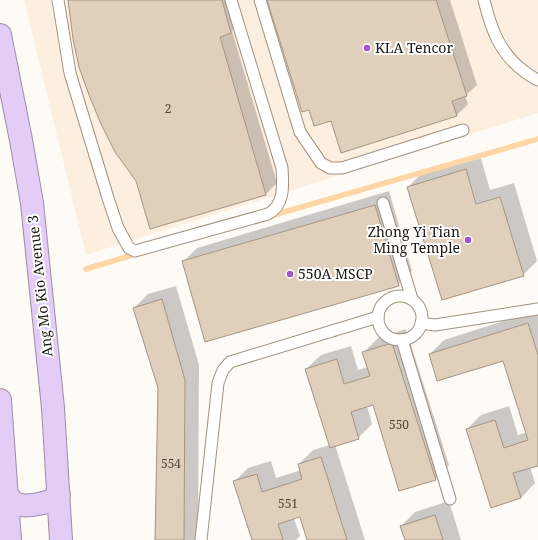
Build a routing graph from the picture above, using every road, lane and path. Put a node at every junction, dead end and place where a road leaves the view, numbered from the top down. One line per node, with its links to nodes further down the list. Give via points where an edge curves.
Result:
1 (58, 0): 2 (lane, via 70,73 108,198 118,228 129,248 135,251 268,214 276,210 280,201 283,185 282,168)
2 (231, 0)
3 (260, 0): 7 (lane, via 300,132 321,163 330,168 342,168)
4 (484, 0): 6 (lane, via 499,45 516,66)
5 (0, 35): 16 (highway, Ang Mo Kio Avenue 3, via 32,203 53,408)
6 (538, 80)
7 (463, 130)
8 (383, 203): 9 (lane)
9 (412, 299): 11 (lane, via 394,296 380,308); 12 (lane, via 422,314)
10 (538, 309): 12 (lane, via 435,324)
11 (378, 317): 13 (lane, via 385,334); 20 (lane, via 230,362 223,370 218,383)
12 (421, 323): 13 (lane, via 417,331)
13 (402, 340): 17 (lane)
14 (0, 400): 15 (highway)
15 (7, 495): 16 (highway, via 15,503 23,505 50,502); 18 (highway)
16 (59, 495): 19 (highway, Ang Mo Kio Avenue 3)
17 (450, 499)
18 (10, 540)
19 (61, 540)
20 (201, 540)

